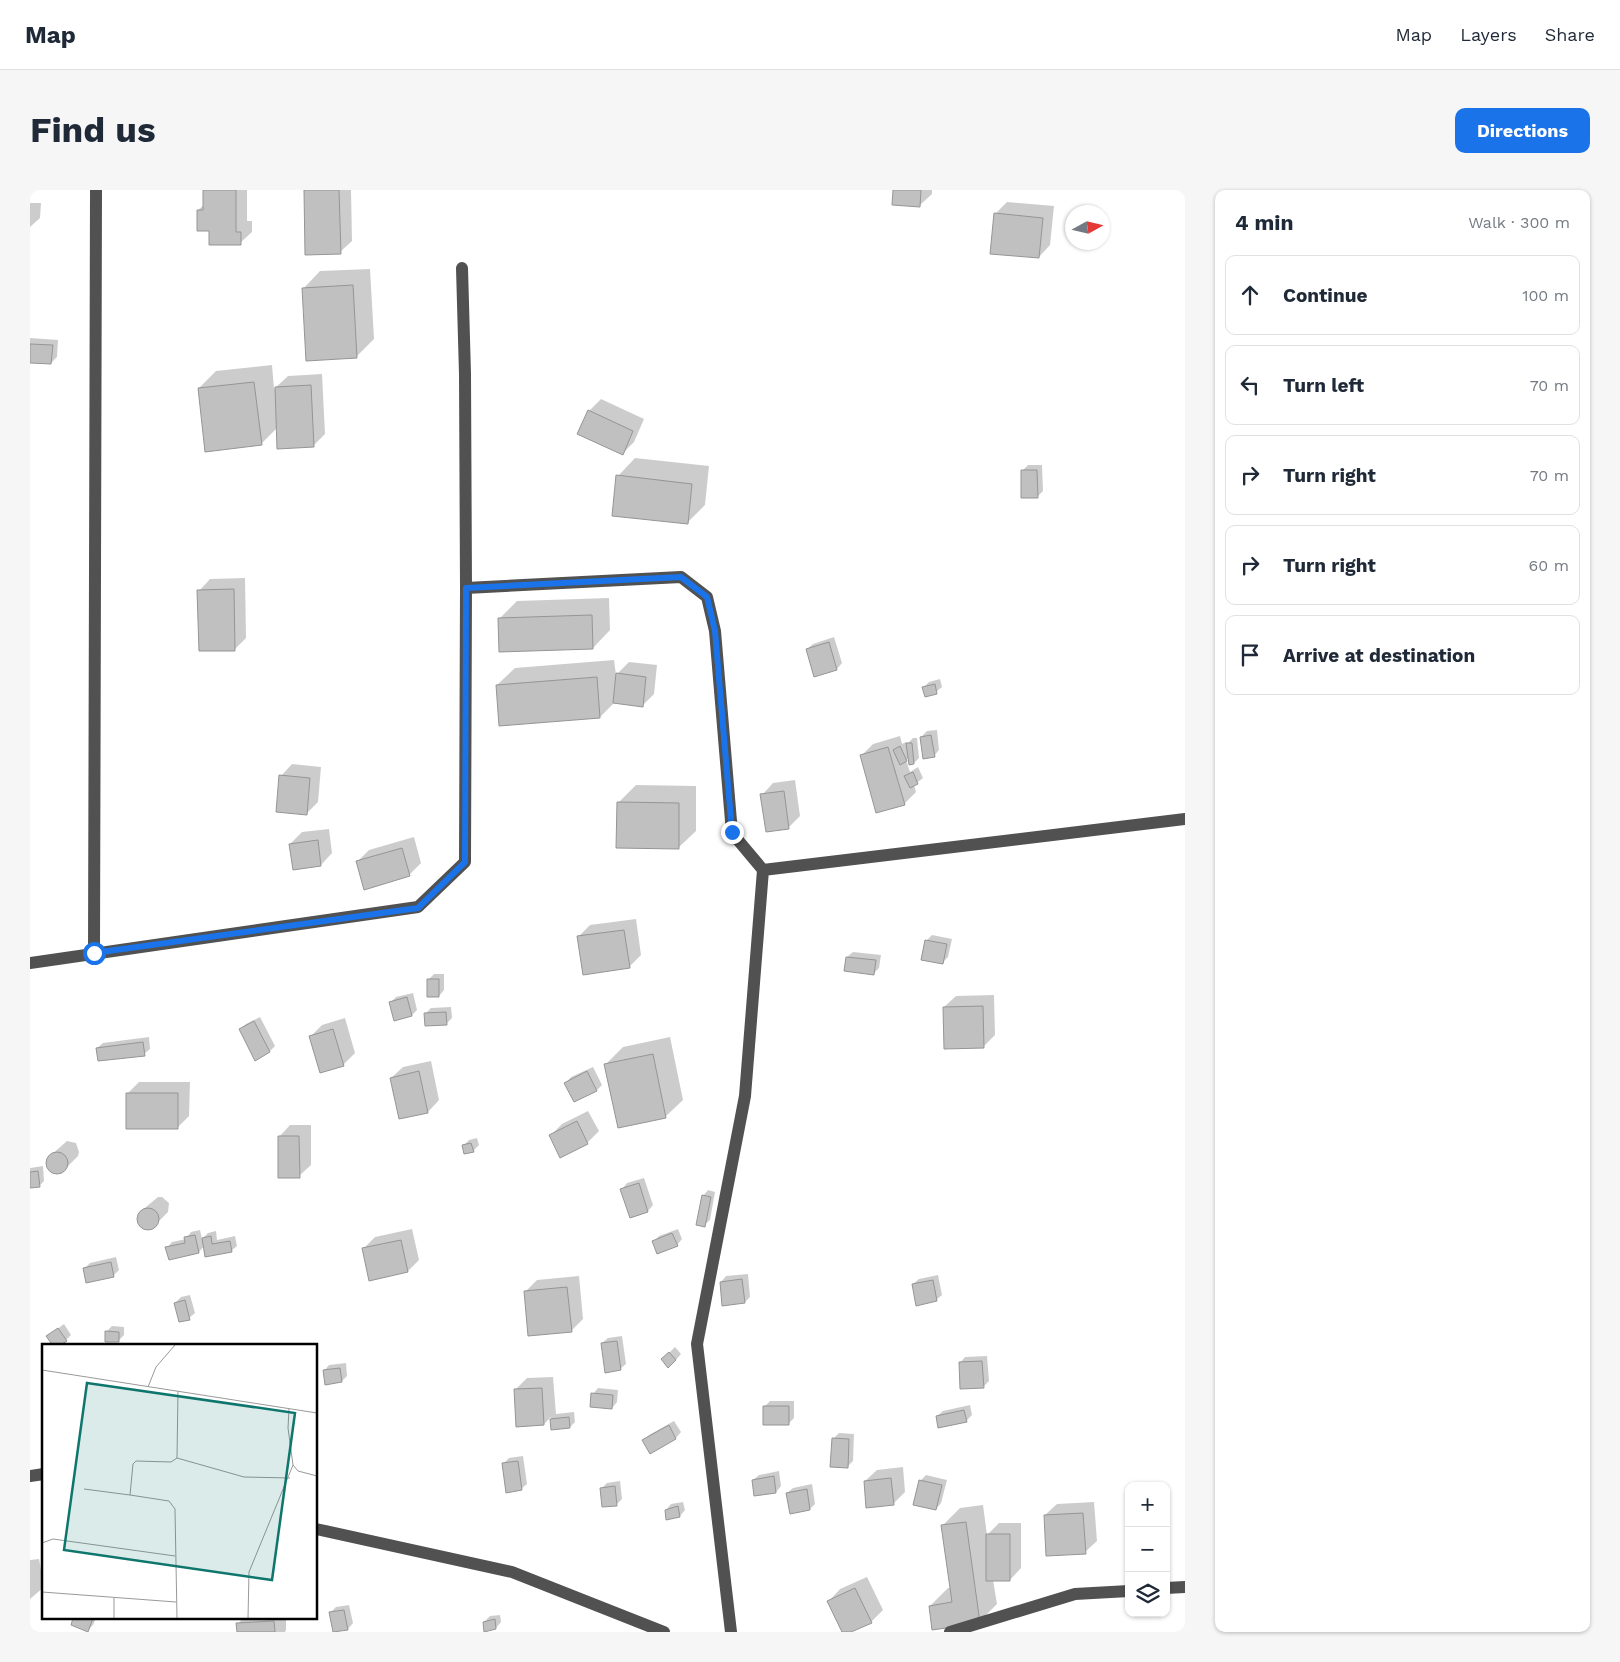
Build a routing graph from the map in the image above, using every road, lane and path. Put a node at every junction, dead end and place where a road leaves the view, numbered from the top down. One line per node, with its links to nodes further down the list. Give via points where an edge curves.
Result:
1 (96, 190): 6 (street)
2 (462, 268): 3 (street)
3 (466, 588): 5 (street, via 681,577 707,597 715,631 732,832); 6 (street, via 465,862 418,908)
4 (1185, 819): 5 (street)
5 (763, 870): 13 (street, via 745,1096 697,1344)
6 (94, 953): 7 (street)
7 (30, 963)
8 (318, 1529): 12 (street, via 512,1572)
9 (1185, 1587): 10 (street)
10 (1170, 1588)
11 (1125, 1591): 14 (street, via 1075,1594)
12 (664, 1632)
13 (731, 1632)
14 (950, 1632)

